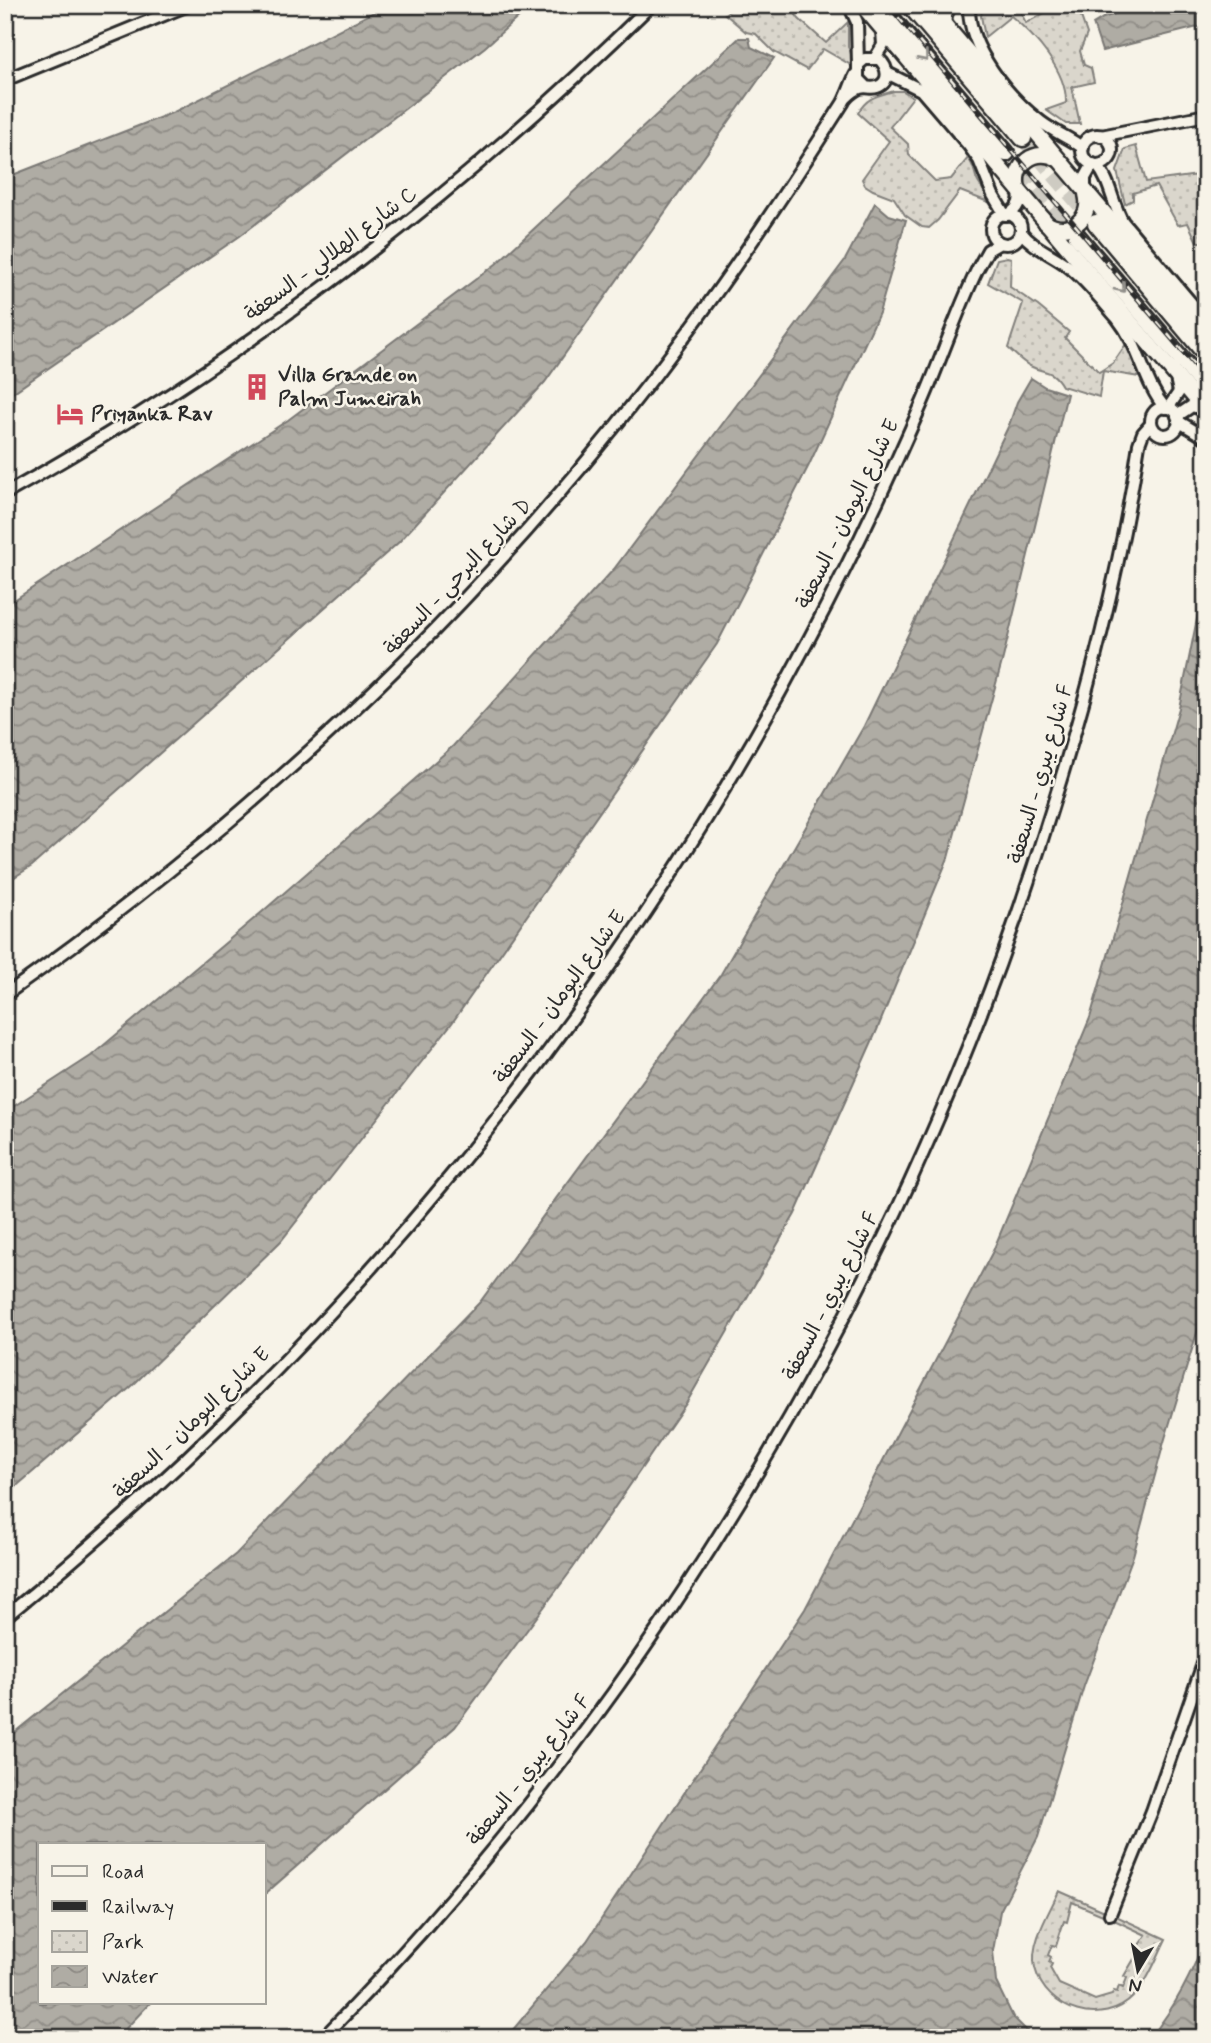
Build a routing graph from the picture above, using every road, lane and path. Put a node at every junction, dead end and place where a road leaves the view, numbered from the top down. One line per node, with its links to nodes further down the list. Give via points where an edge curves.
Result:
1 (188, 5): 19 (street)
2 (651, 5): 60 (street, شارع الهلالي - السعفة C, via 512,135 355,263 191,380)
3 (849, 5): 14 (street, via 857,22)
4 (862, 5): 13 (street)
5 (880, 5): 29 (main road, one-way to 29)
6 (910, 5): 26 (main road)
7 (928, 5): 12 (street)
8 (951, 5): 12 (street)
9 (962, 5): 11 (street)
10 (969, 5): 11 (street)
11 (969, 20): 24 (street, via 976,44 991,68 1031,113)
12 (945, 27): 31 (street)
13 (882, 30): 15 (street, via 883,45); 16 (street)
14 (857, 37): 15 (street, via 862,51); 17 (street)
15 (872, 58): 17 (street); 18 (street)
16 (909, 61): 18 (street, via 899,59); 34 (street)
17 (857, 70): 20 (street); 21 (street, شارع البرحي - السعفة D)
18 (885, 74): 20 (street, via 874,88); 36 (street, via 926,94 974,153)
19 (5, 80)
20 (864, 86): 21 (street, شارع البرحي - السعفة D)
21 (846, 98): 61 (street, شارع البرحي - السعفة D, via 757,234 658,372 566,487 468,597 365,702 273,786 142,895)
22 (1206, 115): 23 (street)
23 (1133, 130): 25 (street); 30 (street, via 1121,137)
24 (1062, 134): 27 (street); 28 (street)
25 (1101, 136): 27 (street); 30 (street, via 1109,141)
26 (1023, 138)
27 (1089, 138): 28 (street)
28 (1083, 150): 31 (street, via 1072,161); 32 (street, via 1086,160)
29 (1006, 153)
30 (1110, 154): 32 (street); 33 (street)
31 (1059, 159): 34 (street, via 1040,154 1027,159 1019,169); 35 (street)
32 (1095, 164): 33 (street); 35 (street, via 1085,178)
33 (1108, 183): 47 (street, via 1123,222)
34 (1018, 189): 37 (street, via 1019,202); 38 (street)
35 (1086, 194): 38 (street, via 1088,207 1077,224 1058,228); 48 (street)
36 (993, 195): 37 (street); 40 (street)
37 (1006, 215): 40 (street); 41 (street, via 1016,218)
38 (1045, 222): 41 (street, via 1035,221); 50 (street)
39 (1096, 223): 49 (main road)
40 (993, 224): 43 (street, via 993,236); 46 (street, شارع البومان - السعفة E)
41 (1021, 231): 44 (street); 45 (street)
42 (1077, 236): 52 (main road, one-way to 52)
43 (1000, 243): 44 (street); 46 (street, شارع البومان - السعفة E, via 988,250)
44 (1013, 243): 45 (street)
45 (1037, 247): 51 (street, via 1081,277 1117,319 1137,348)
46 (974, 275): 62 (street, شارع البومان - السعفة E, via 897,460 802,651 674,869 568,1023 436,1192 303,1341 170,1473)
47 (1206, 315)
48 (1206, 333)
49 (1206, 355)
50 (1171, 369): 53 (street); 54 (street, via 1179,388)
51 (1150, 383): 54 (street); 55 (street)
52 (1206, 388)
53 (1205, 410): 54 (street, via 1192,406)
54 (1172, 413): 55 (street); 56 (street, via 1177,428); 58 (street)
55 (1153, 419): 57 (street); 59 (street, شارع يبري - السعفة F)
56 (1172, 433): 57 (street); 58 (street)
57 (1159, 434): 59 (street)
58 (1203, 437)
59 (1138, 450): 65 (street, شارع يبري - السعفة F, via 1092,669 1026,891 966,1055 860,1286 758,1472 621,1683 458,1892)
60 (5, 494)
61 (5, 995)
62 (5, 1618)
63 (1206, 1655): 64 (street, via 1152,1811)
64 (1110, 1914)
65 (323, 2038)

